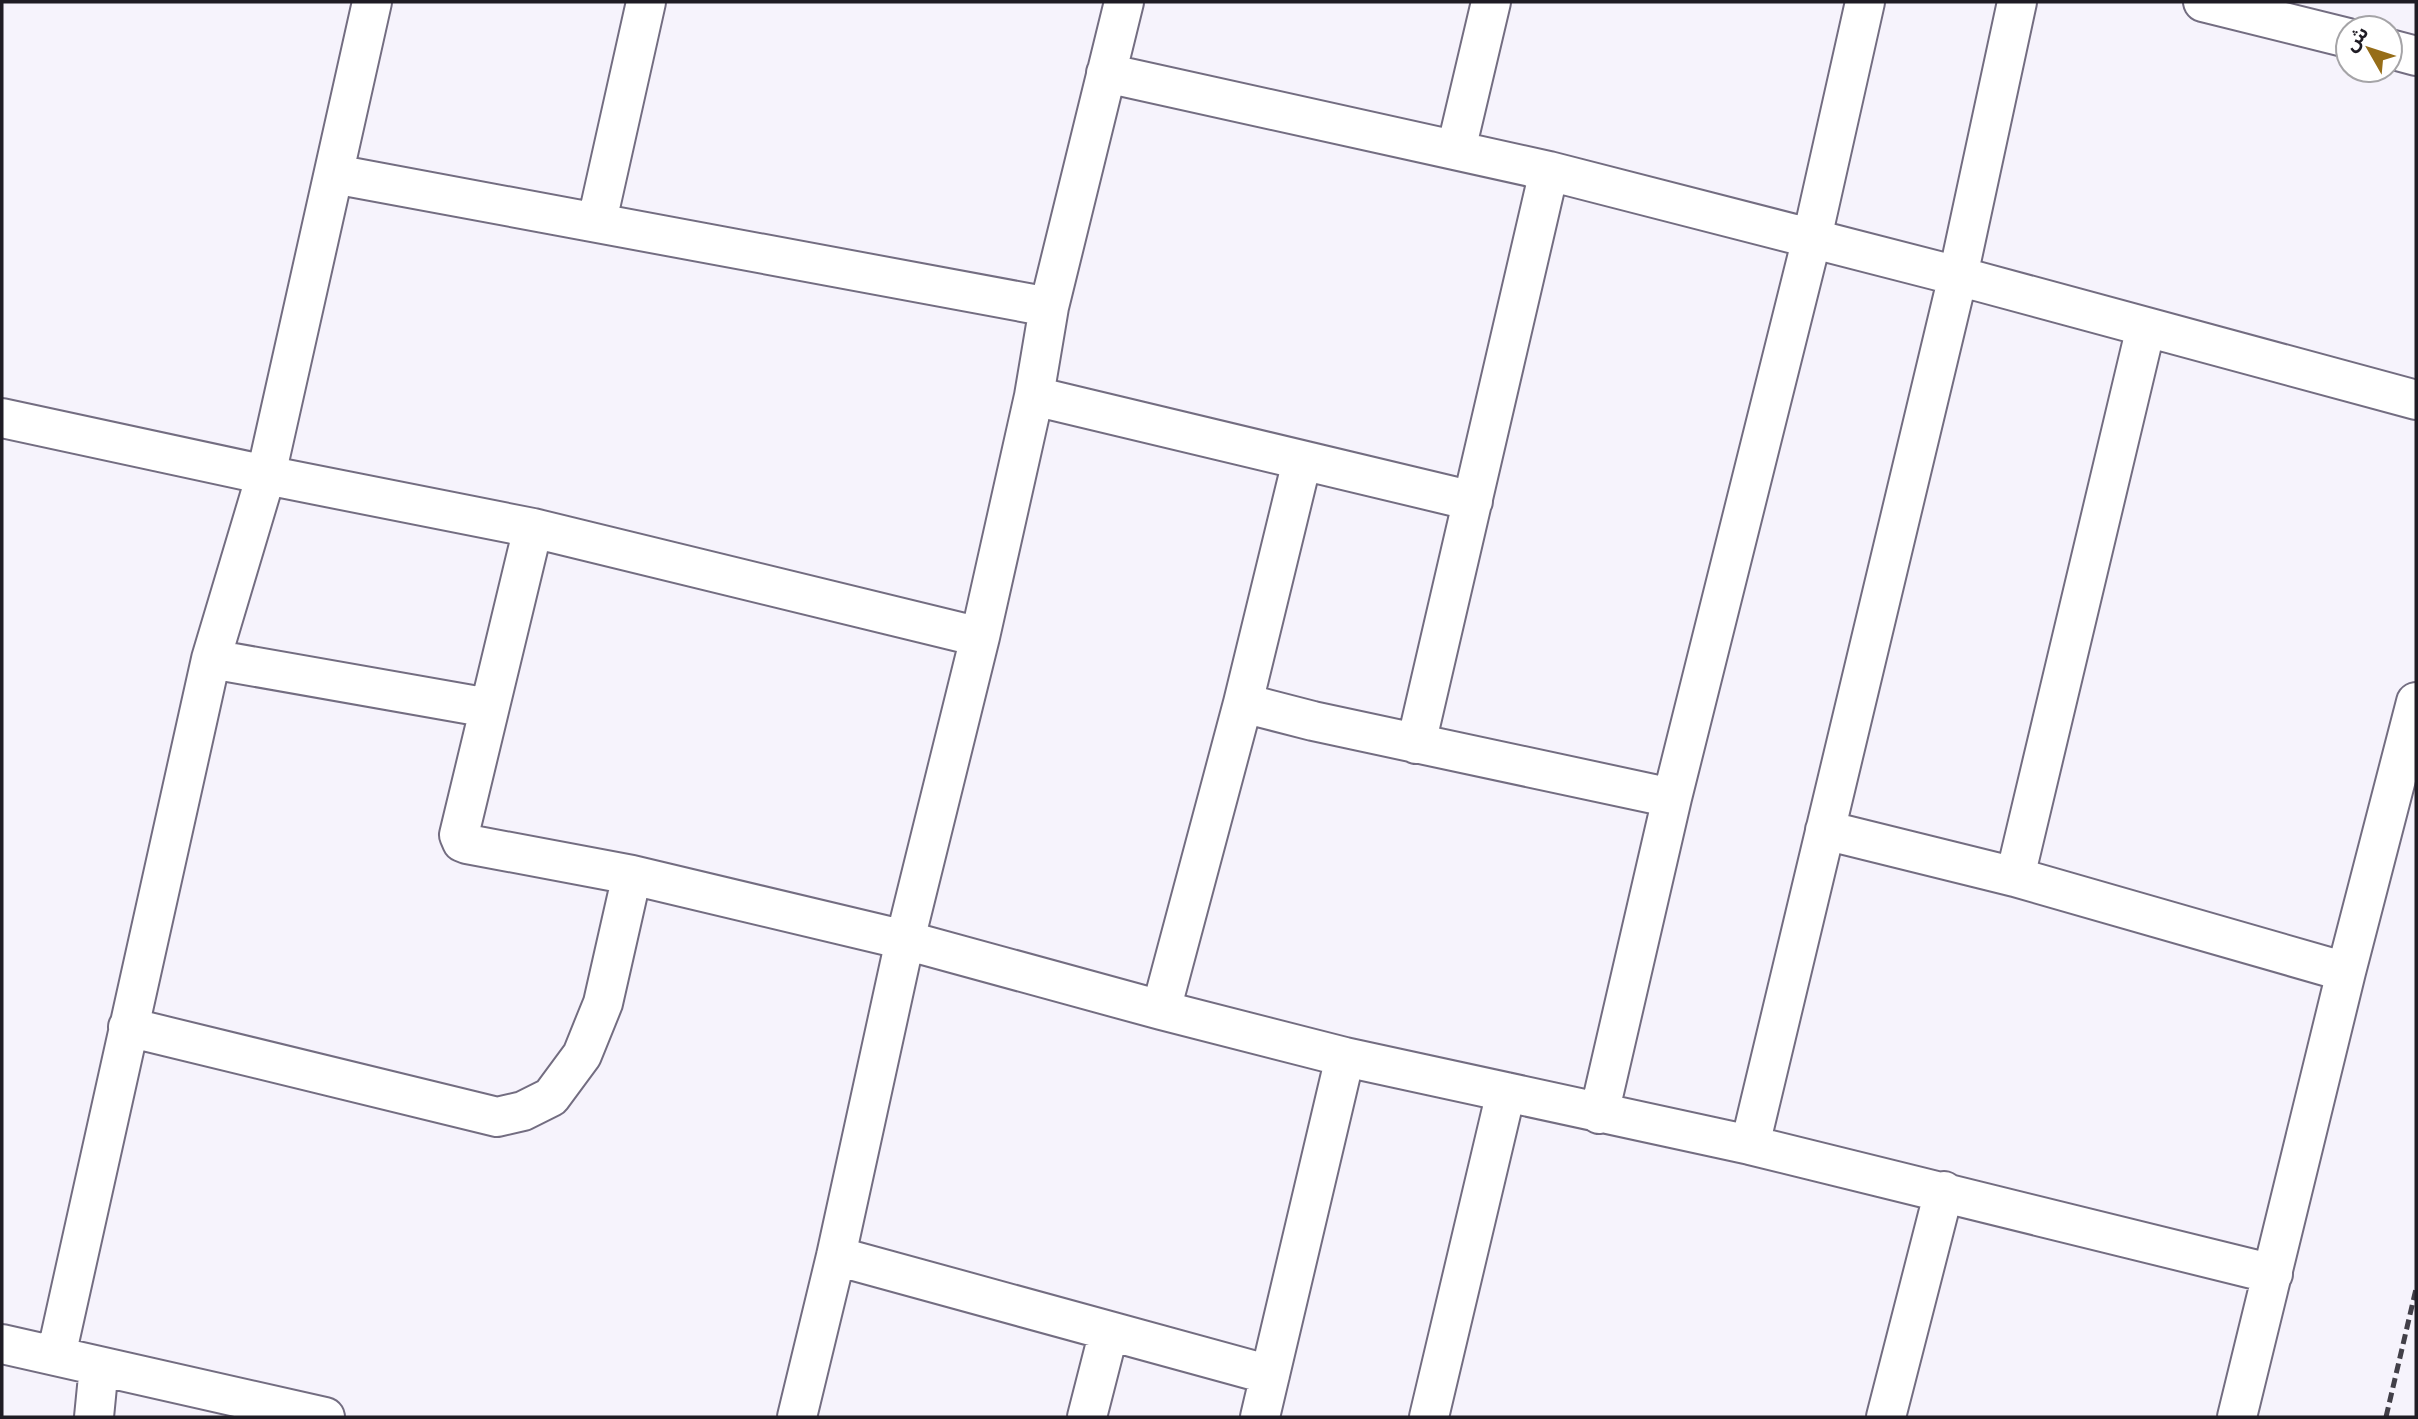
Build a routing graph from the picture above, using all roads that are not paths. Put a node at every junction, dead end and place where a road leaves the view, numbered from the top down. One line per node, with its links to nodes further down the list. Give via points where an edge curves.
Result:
1 (372, 2): 12 (street)
2 (646, 2): 13 (street)
3 (1124, 2): 9 (street)
4 (1491, 2): 10 (street)
5 (1865, 2): 14 (street)
6 (2017, 2): 15 (street)
7 (2207, 2): 8 (street)
8 (2334, 34)
9 (1107, 73): 10 (street); 16 (street)
10 (1456, 150): 11 (street)
11 (1549, 171): 14 (street); 23 (street)
12 (334, 174): 13 (street); 22 (street)
13 (597, 221): 16 (street)
14 (1812, 238): 15 (street); 31 (street)
15 (1958, 276): 17 (street); 32 (street)
16 (1049, 307): 18 (street)
17 (2146, 327): 19 (street); 34 (street)
18 (1034, 396): 21 (street); 25 (street)
19 (2416, 400)
20 (2, 418): 22 (street)
21 (1302, 461): 23 (street); 28 (street)
22 (266, 475): 24 (street); 26 (street)
23 (1473, 501): 30 (street)
24 (533, 528): 25 (street); 29 (street)
25 (980, 637): 35 (street)
26 (211, 659): 29 (street); 38 (street)
27 (2416, 702): 36 (street)
28 (1243, 703): 30 (street); 37 (street)
29 (489, 708): 33 (street, via 459,835 462,842)
30 (1416, 744): 31 (street)
31 (1672, 798): 41 (street)
32 (1825, 830): 34 (street); 42 (street)
33 (632, 875): 35 (street); 38 (street, via 603,1003 582,1055 551,1097 523,1111 497,1116)
34 (2015, 877): 36 (street)
35 (905, 940): 37 (street); 44 (street)
36 (2346, 972): 45 (street)
37 (1161, 1010): 39 (street)
38 (128, 1027): 48 (street)
39 (1345, 1057): 40 (street); 50 (street)
40 (1507, 1092): 41 (street); 51 (street)
41 (1600, 1114): 42 (street)
42 (1750, 1145): 43 (street)
43 (1944, 1191): 45 (street); 57 (street)
44 (836, 1256): 46 (street); 54 (street)
45 (2273, 1274): 58 (street)
46 (1109, 1331): 50 (street); 55 (street)
47 (2, 1344): 48 (street)
48 (56, 1356): 49 (street)
49 (99, 1366): 52 (street); 53 (street)
50 (1270, 1375): 56 (street)
51 (1439, 1415)
52 (94, 1417)
53 (325, 1417)
54 (797, 1417)
55 (1087, 1417)
56 (1260, 1417)
57 (1886, 1417)
58 (2236, 1417)

